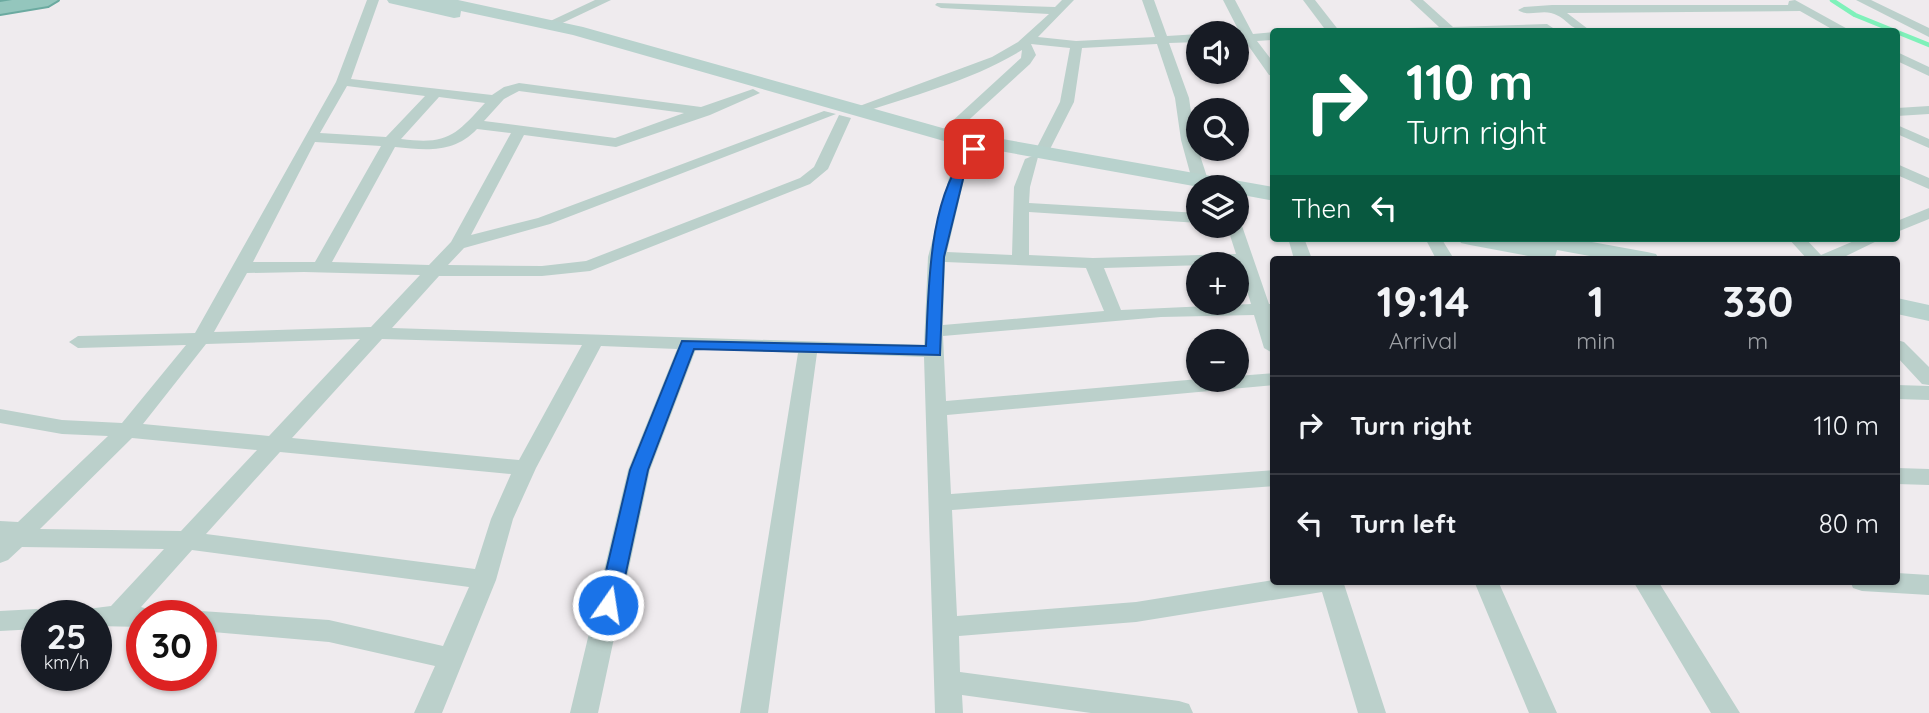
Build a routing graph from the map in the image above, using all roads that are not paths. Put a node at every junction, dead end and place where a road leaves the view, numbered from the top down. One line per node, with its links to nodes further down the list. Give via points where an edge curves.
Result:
1 (18, 0): 17 (highway)
2 (48, 0): 17 (highway)
3 (373, 0): 43 (street)
4 (395, 0): 44 (main road, via 571,40)
5 (435, 0): 23 (main road)
6 (605, 0): 23 (street)
7 (1068, 0): 21 (street)
8 (1148, 0): 31 (street)
9 (1229, 0): 22 (street)
10 (1309, 0): 24 (street)
11 (1416, 0): 25 (street)
12 (1511, 0): 20 (street)
13 (1541, 0): 19 (street)
14 (1786, 0): 18 (street)
15 (1862, 0): 29 (street)
16 (941, 5): 21 (street)
17 (0, 6)
18 (1803, 8): 19 (street); 28 (street)
19 (1553, 9): 20 (street); 27 (street)
20 (1524, 10): 26 (street)
21 (1059, 12): 34 (street)
22 (1237, 21)
23 (550, 24): 50 (main road)
24 (1331, 28)
25 (1447, 28)
26 (1546, 28)
27 (1580, 28)
28 (1840, 28)
29 (1929, 33)
30 (1270, 36): 33 (street)
31 (1163, 38): 32 (street); 35 (street); 61 (street, via 1182,98)
32 (1186, 38)
33 (1249, 38)
34 (1029, 42): 35 (street); 38 (street); 40 (street, via 1030,55)
35 (1076, 45): 59 (street, via 1075,80 1067,107)
36 (1249, 45): 39 (street)
37 (1900, 58): 41 (street)
38 (989, 65): 40 (street); 50 (street)
39 (1270, 68)
40 (1011, 71): 54 (street)
41 (1929, 72): 42 (street)
42 (1900, 74)
43 (343, 82): 45 (street); 55 (street)
44 (753, 93): 48 (street); 50 (main road)
45 (434, 94): 46 (street); 56 (street)
46 (498, 100): 48 (street, via 519,87); 51 (street)
47 (1927, 111): 49 (street)
48 (705, 112): 52 (street, via 616,143)
49 (1900, 112)
50 (842, 114): 54 (main road); 58 (main road); 76 (street, via 544,221); 88 (street, via 820,169 805,181 608,260 564,271)
51 (473, 124): 52 (street); 56 (street, via 444,145)
52 (520, 130): 76 (street)
53 (1900, 130): 57 (street)
54 (944, 135): 59 (main road)
55 (310, 137): 56 (street); 87 (street)
56 (390, 142): 85 (street)
57 (1929, 144)
58 (974, 149): 59 (main road); 81 (street, via 960,167)
59 (1037, 156): 63 (main road); 68 (street, via 1022,187)
60 (1900, 170): 62 (street)
61 (1197, 175)
62 (1925, 179)
63 (1186, 183)
64 (1249, 191): 65 (main road)
65 (1270, 194)
66 (1249, 199): 67 (main road)
67 (1270, 203)
68 (1021, 207): 70 (street); 82 (street)
69 (1929, 213): 71 (street)
70 (1186, 217)
71 (1900, 226)
72 (1491, 242): 77 (main road)
73 (1551, 242): 78 (main road)
74 (1800, 242): 79 (street)
75 (1866, 242): 80 (street)
76 (458, 244): 88 (street)
77 (1568, 256)
78 (1630, 256)
79 (1813, 256)
80 (1833, 256)
81 (937, 257): 82 (street); 98 (street)
82 (1020, 261): 84 (street)
83 (1186, 261): 84 (street)
84 (1093, 263): 92 (street)
85 (323, 265): 87 (street); 88 (street)
86 (1249, 266): 90 (street)
87 (241, 268): 96 (street)
88 (435, 271): 95 (street)
89 (1900, 307): 91 (main road)
90 (1267, 309): 92 (street)
91 (1929, 313)
92 (1115, 317): 98 (street)
93 (1900, 321): 94 (main road)
94 (1929, 326)
95 (375, 333): 96 (street); 97 (street); 110 (street)
96 (202, 337): 99 (street); 109 (street)
97 (594, 341): 100 (street); 111 (street)
98 (934, 341): 101 (street); 107 (street)
99 (78, 342)
100 (688, 344): 101 (street); 133 (street, via 639,470)
101 (808, 348): 134 (street)
102 (1900, 348): 104 (street)
103 (1270, 379): 107 (street)
104 (1929, 379)
105 (1900, 392): 106 (street)
106 (1929, 393)
107 (937, 409): 115 (street)
108 (0, 416): 109 (street, via 61,427)
109 (127, 430): 110 (street); 116 (street)
110 (272, 446): 111 (street); 117 (street)
111 (525, 468): 118 (street, via 502,519)
112 (1900, 476): 113 (street)
113 (1929, 477)
114 (1270, 478): 115 (street)
115 (938, 503): 129 (street)
116 (11, 538): 117 (street)
117 (186, 540): 118 (street); 125 (street)
118 (484, 580): 130 (street)
119 (1900, 583): 124 (street)
120 (1306, 585): 129 (street, via 1136,612)
121 (1332, 585): 137 (street)
122 (1488, 585): 138 (street)
123 (1647, 585): 139 (street)
124 (1929, 585)
125 (119, 616)
126 (21, 620): 127 (street)
127 (0, 621)
128 (217, 622): 130 (street, via 329,631)
129 (946, 627): 131 (street)
130 (450, 659): 132 (street)
131 (948, 682): 135 (street); 136 (street)
132 (428, 713)
133 (584, 713)
134 (754, 713)
135 (949, 713)
136 (1179, 713)
137 (1372, 713)
138 (1543, 713)
139 (1726, 713)

